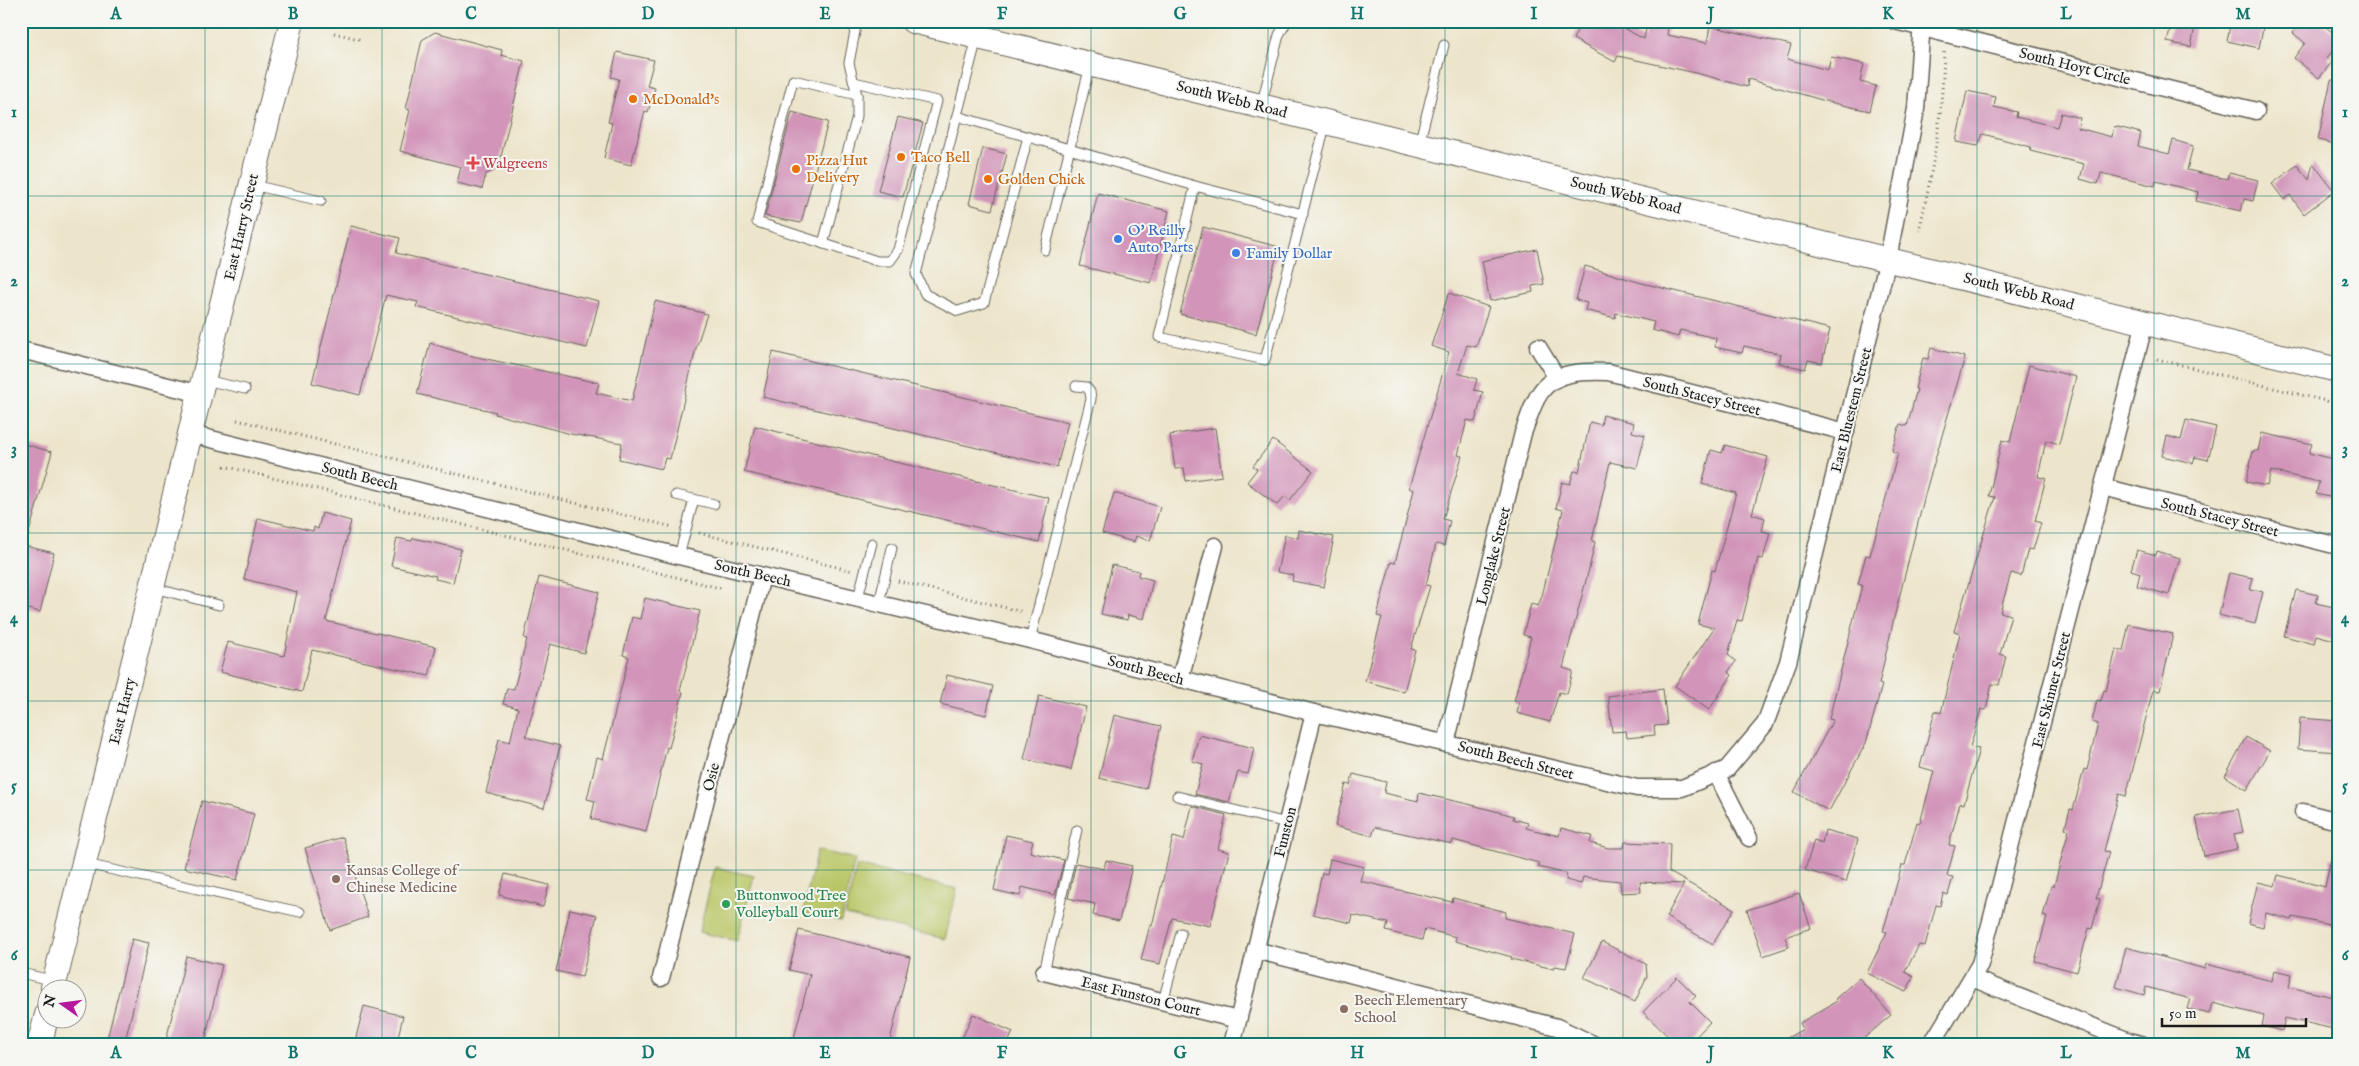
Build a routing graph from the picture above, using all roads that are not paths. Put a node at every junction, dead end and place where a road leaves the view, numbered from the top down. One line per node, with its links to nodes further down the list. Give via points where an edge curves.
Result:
1 (292, 21): 19 (main road, East Harry Street)
2 (857, 21): 10 (lane, via 849,63)
3 (913, 21): 7 (main road, South Webb Road)
4 (1287, 21): 12 (lane, via 1278,35)
5 (1895, 21): 6 (street, South Hoyt Circle)
6 (1922, 25): 13 (street, South Hoyt Circle, via 1946,34); 25 (street, East Bluestem Street, via 1916,110)
7 (978, 37): 9 (main road, South Webb Road); 14 (lane)
8 (1444, 45): 17 (lane)
9 (1090, 65): 12 (main road, South Webb Road); 18 (lane)
10 (854, 82): 11 (lane); 23 (lane, via 937,101 898,250 890,261 877,261)
11 (857, 95): 23 (lane, via 857,116); 23 (lane, via 793,80 757,222)
12 (1261, 106): 15 (main road, South Webb Road)
13 (2256, 111)
14 (957, 116): 16 (lane); 16 (lane, via 916,274 925,294 958,311 984,303)
15 (1326, 122): 17 (main road, South Webb Road); 22 (lane)
16 (1028, 137): 18 (lane)
17 (1419, 145): 25 (main road, South Webb Road)
18 (1070, 148): 20 (lane); 24 (lane)
19 (251, 184): 21 (lane); 32 (main road, East Harry Street)
20 (1195, 186): 22 (lane); 22 (lane, via 1159,337 1266,360)
21 (321, 201)
22 (1303, 214)
23 (823, 244)
24 (1045, 250)
25 (1888, 259): 26 (main road, South Webb Road); 34 (street, East Bluestem Street)
26 (2146, 322): 29 (main road, South Webb Road); 36 (street, East Skinner Street)
27 (1538, 347): 30 (street)
28 (21, 350): 32 (street)
29 (2338, 370)
30 (1557, 378): 34 (street, South Stacey Street, via 1586,371 1608,372); 53 (street, Longlake Street, via 1540,393 1523,433)
31 (1076, 386): 50 (lane, via 1086,387 1090,399)
32 (203, 387): 33 (lane); 35 (main road, East Harry Street)
33 (245, 389)
34 (1846, 432): 54 (street, East Bluestem Street, via 1788,662 1772,706 1765,724 1727,769)
35 (191, 434): 44 (street, South Beech); 46 (main road, East Harry)
36 (2103, 487): 42 (street, South Stacey Street); 69 (street, East Skinner Street, via 2005,872 1980,964)
37 (676, 496): 38 (lane)
38 (694, 499): 39 (lane); 44 (lane)
39 (714, 504)
40 (872, 543): 47 (lane)
41 (1215, 546): 51 (street)
42 (2338, 546)
43 (892, 548): 48 (lane)
44 (679, 556): 45 (street, South Beech)
45 (762, 576): 47 (street, South Beech); 68 (street, Osie)
46 (152, 587): 49 (lane); 61 (main road, East Harry)
47 (858, 598): 48 (street, South Beech)
48 (879, 603): 50 (street, South Beech)
49 (219, 605)
50 (1030, 640): 51 (street, South Beech)
51 (1180, 679): 52 (street, South Beech)
52 (1314, 713): 53 (street, South Beech Street); 58 (street, Funston)
53 (1446, 743): 54 (street, South Beech Street, via 1637,788 1682,788)
54 (1716, 773): 60 (street)
55 (1177, 796): 58 (lane)
56 (2303, 812): 57 (street)
57 (2338, 821)
58 (1287, 823): 64 (street, Funston)
59 (1077, 830): 65 (lane)
60 (1749, 838)
61 (84, 863): 62 (lane); 67 (main road, East Harry)
62 (300, 912)
63 (1181, 933): 71 (lane)
64 (1256, 950): 72 (street, Funston); 76 (street, via 1557,1027)
65 (1044, 972): 71 (street, East Funston Court)
66 (21, 973): 70 (lane)
67 (56, 978)
68 (661, 978)
69 (1972, 978): 77 (street, East Skinner Street); 78 (street)
70 (38, 979)
71 (1163, 1002): 72 (street, East Funston Court)
72 (1238, 1020): 75 (street)
73 (44, 1028): 74 (main road)
74 (39, 1045)
75 (1232, 1045)
76 (1595, 1045)
77 (1929, 1045)
78 (2143, 1045)

